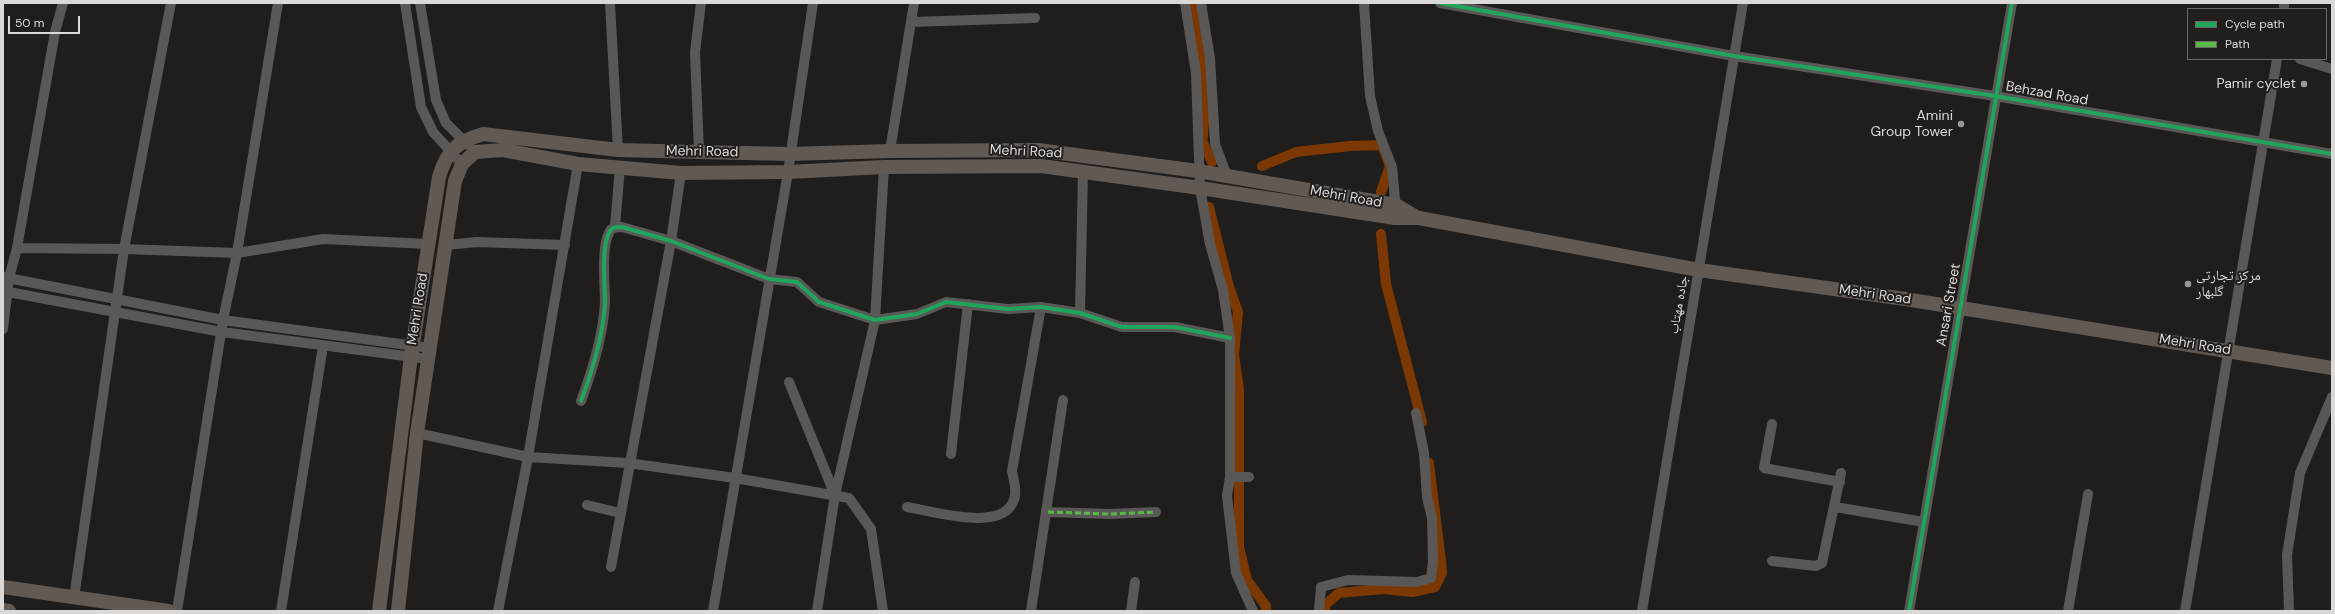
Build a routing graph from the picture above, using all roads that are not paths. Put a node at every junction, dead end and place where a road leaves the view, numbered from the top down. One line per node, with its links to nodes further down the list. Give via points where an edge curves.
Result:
1 (63, 3): 48 (street, via 55,32)
2 (171, 3): 49 (street)
3 (278, 3): 50 (street)
4 (405, 3): 27 (street, via 421,107 433,132)
5 (420, 3): 23 (street, via 436,100 446,124)
6 (610, 3): 25 (street)
7 (700, 3): 29 (street, via 695,52)
8 (813, 3): 30 (street)
9 (914, 3): 17 (street)
10 (1185, 3): 37 (street, via 1196,73)
11 (1201, 3): 40 (street, via 1210,58 1215,144)
12 (1364, 3): 42 (street, via 1370,96 1378,131 1392,167)
13 (1440, 3): 18 (street, Behzad Road)
14 (1743, 3): 18 (street, جاده مهتاب)
15 (2012, 3): 22 (street, Ansari Street)
16 (1034, 18): 17 (street)
17 (911, 22): 26 (street)
18 (1734, 56): 22 (street, Behzad Road); 51 (street, جاده مهتاب)
19 (2277, 60): 24 (street)
20 (2303, 60): 21 (street)
21 (2332, 70)
22 (1995, 96): 24 (street, Behzad Road); 58 (street, Ansari Street)
23 (462, 140): 25 (highway, Mehri Road, via 483,134); 27 (highway, Mehri Road); 28 (street)
24 (2263, 142): 31 (street, Behzad Road); 67 (street)
25 (618, 150): 29 (highway, Mehri Road)
26 (890, 151): 30 (highway, Mehri Road); 37 (highway, Mehri Road, via 1038,150)
27 (449, 152): 32 (street); 45 (highway, Mehri Road, via 439,176)
28 (475, 152): 32 (highway, Mehri Road); 33 (highway, Mehri Road, via 503,150)
29 (699, 152): 30 (highway, Mehri Road)
30 (789, 154): 38 (street)
31 (2332, 154)
32 (462, 164): 46 (highway, Mehri Road, via 455,181)
33 (578, 164): 34 (highway, Mehri Road); 47 (street)
34 (620, 167): 39 (highway, Mehri Road); 43 (street)
35 (884, 167): 36 (highway, Mehri Road, via 1041,166); 38 (highway, Mehri Road); 62 (street)
36 (1083, 171): 41 (highway, Mehri Road); 60 (street)
37 (1198, 171): 40 (highway, Mehri Road); 41 (street)
38 (788, 172): 39 (highway, Mehri Road); 53 (street)
39 (681, 173): 44 (street)
40 (1227, 176): 42 (highway, Mehri Road)
41 (1200, 188): 42 (highway, Mehri Road); 65 (street, via 1210,244 1223,290)
42 (1396, 212): 51 (highway, Mehri Road)
43 (615, 227): 44 (street); 74 (street, via 609,231 607,237 604,303 598,349)
44 (671, 241): 53 (street); 80 (street)
45 (428, 244): 50 (street, via 323,239); 68 (highway, Mehri Road)
46 (446, 245): 47 (street, via 477,242); 69 (highway, Mehri Road)
47 (565, 245): 79 (street)
48 (17, 248): 49 (street); 52 (street)
49 (124, 249): 50 (street); 55 (street)
50 (237, 253): 61 (street)
51 (1699, 270): 58 (highway, Mehri Road); 113 (street, جاده مهتاب)
52 (6, 278): 54 (street); 55 (street)
53 (769, 279): 62 (street, via 797,282 819,302); 83 (street)
54 (6, 292): 59 (street); 63 (street)
55 (116, 299): 59 (street); 61 (street)
56 (968, 304): 57 (street, via 1008,309); 62 (street, via 946,302 917,314); 78 (street)
57 (1041, 307): 60 (street); 87 (street, via 1012,471 1015,496 1012,505 1006,511 990,518 974,518)
58 (1959, 308): 67 (highway, Mehri Road); 92 (street, Ansari Street)
59 (115, 312): 64 (street); 97 (street)
60 (1080, 313): 65 (street, via 1122,327 1176,327)
61 (223, 320): 64 (street); 68 (street)
62 (875, 320): 85 (street)
63 (3, 330)
64 (222, 332): 66 (street); 101 (street)
65 (1230, 338): 81 (street)
66 (323, 346): 68 (street); 102 (street)
67 (2227, 350): 70 (highway, Mehri Road); 116 (street)
68 (412, 351): 69 (street); 103 (highway, Mehri Road)
69 (429, 354): 77 (highway, Mehri Road)
70 (2332, 368)
71 (789, 382): 85 (street)
72 (2332, 397): 117 (street, via 2300,473 2287,555)
73 (1063, 400): 89 (street)
74 (581, 401)
75 (1416, 413): 112 (street, via 1432,518 1431,578 1417,582 1348,580 1321,587)
76 (1772, 424): 88 (street, via 1764,468 1840,477)
77 (417, 433): 79 (street); 104 (highway, Mehri Road)
78 (951, 454)
79 (528, 457): 80 (street); 105 (street)
80 (628, 463): 83 (street); 91 (street)
81 (1230, 477): 82 (street); 111 (street, via 1227,496 1236,573)
82 (1249, 477)
83 (735, 478): 85 (street); 106 (street)
84 (2088, 494): 115 (street)
85 (834, 495): 107 (street); 108 (street, via 849,498 872,530)
86 (587, 505): 91 (street)
87 (907, 507)
88 (1834, 507): 92 (street); 93 (street, via 1822,563 1816,566)
89 (1048, 512): 90 (street); 109 (street)
90 (1156, 512)
91 (620, 513): 94 (street)
92 (1924, 522): 114 (street, Ansari Street)
93 (1772, 560)
94 (611, 567)
95 (1135, 582): 110 (street)
96 (3, 587): 97 (highway)
97 (74, 598): 100 (highway)
98 (3, 610): 99 (highway)
99 (9, 611)
100 (168, 611)
101 (177, 611)
102 (281, 611)
103 (379, 611)
104 (398, 611)
105 (498, 611)
106 (712, 611)
107 (817, 611)
108 (883, 611)
109 (1031, 611)
110 (1131, 611)
111 (1253, 611)
112 (1319, 611)
113 (1642, 611)
114 (1909, 611)
115 (2068, 611)
116 (2185, 611)
117 (2289, 611)

